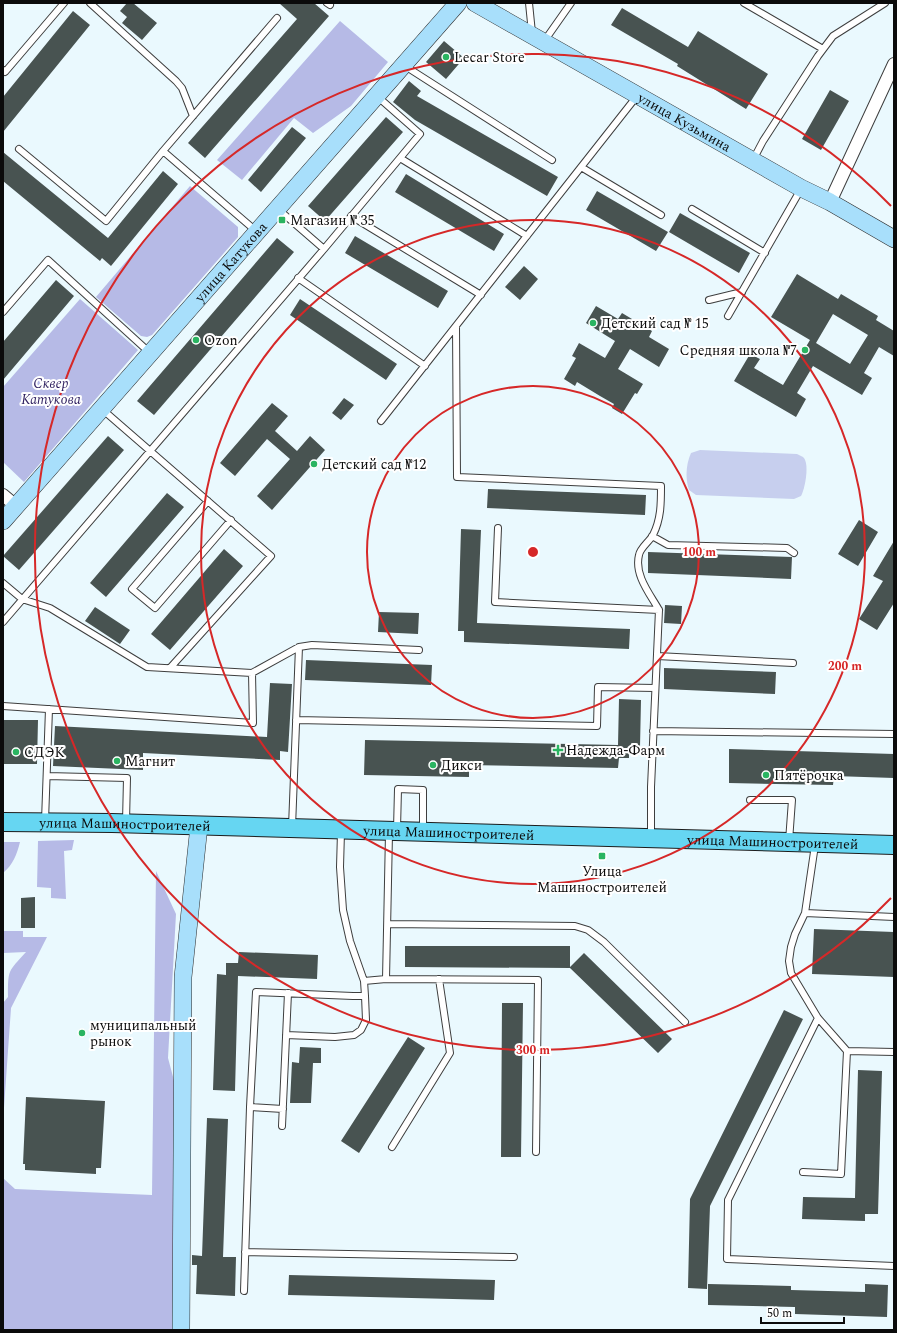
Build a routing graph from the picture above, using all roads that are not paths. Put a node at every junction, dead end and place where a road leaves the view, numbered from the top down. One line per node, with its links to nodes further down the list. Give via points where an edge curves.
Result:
1 (64, 3): 14 (lane, via 6,72)
2 (90, 3): 17 (lane, via 176,81 182,88)
3 (458, 3): 12 (street, улица Катукова)
4 (475, 3): 10 (street, улица Кузьмина)
5 (528, 3): 10 (lane)
6 (571, 3): 10 (lane)
7 (744, 3): 11 (lane)
8 (885, 3): 22 (lane, via 833,36)
9 (277, 18): 17 (lane)
10 (538, 38): 15 (street, улица Кузьмина)
11 (823, 49)
12 (404, 65): 16 (street, улица Катукова); 21 (lane)
13 (893, 67): 25 (street)
14 (3, 70)
15 (638, 94): 22 (street, улица Кузьмина); 23 (lane)
16 (377, 96): 20 (lane, via 420,134); 26 (street, улица Катукова)
17 (193, 116): 19 (lane)
18 (19, 148): 19 (lane, via 106,221)
19 (164, 151): 30 (lane)
20 (400, 158): 29 (lane); 31 (lane)
21 (552, 160)
22 (753, 160): 24 (street, улица Кузьмина)
23 (581, 167): 28 (lane); 31 (lane)
24 (802, 188): 25 (street, улица Кузьмина); 34 (lane)
25 (830, 202): 32 (street, улица Кузьмина)
26 (277, 209): 30 (street, улица Катукова); 33 (lane)
27 (692, 209): 34 (lane)
28 (661, 215)
29 (351, 216): 33 (lane); 37 (lane)
30 (257, 232): 42 (street, улица Катукова)
31 (527, 236): 37 (lane)
32 (894, 238)
33 (324, 249): 35 (lane)
34 (765, 252): 36 (lane)
35 (298, 278): 43 (lane); 46 (lane)
36 (742, 292): 38 (lane); 40 (lane)
37 (481, 295): 41 (lane)
38 (709, 300)
39 (3, 312): 42 (lane, via 48,260)
40 (728, 316)
41 (456, 326): 43 (lane); 53 (lane, via 457,477 662,486 660,516)
42 (151, 353): 44 (street, улица Катукова)
43 (425, 366): 45 (lane)
44 (102, 408): 46 (lane); 49 (street, улица Катукова)
45 (381, 421)
46 (151, 450): 48 (lane); 56 (lane)
47 (3, 495): 49 (street)
48 (208, 501): 50 (lane); 50 (lane, via 132,589 155,608)
49 (16, 506): 51 (street, улица Катукова)
50 (231, 520): 63 (lane, via 271,556)
51 (3, 521)
52 (498, 528): 57 (lane, via 495,602)
53 (652, 536): 54 (lane, via 668,545 787,548); 57 (lane, via 639,554 639,572)
54 (794, 553)
55 (3, 583): 56 (lane)
56 (22, 599): 58 (lane); 63 (lane, via 50,608 147,667)
57 (659, 610): 61 (lane)
58 (3, 622)
59 (299, 647): 60 (lane); 64 (lane); 68 (lane)
60 (419, 650)
61 (657, 656): 62 (lane); 65 (lane)
62 (793, 663)
63 (170, 668): 64 (lane)
64 (252, 673): 67 (lane, via 253,723)
65 (655, 688): 68 (lane, via 598,687 597,726); 69 (lane)
66 (3, 706): 67 (lane)
67 (49, 709): 71 (lane)
68 (296, 720): 77 (lane)
69 (654, 731): 70 (lane); 81 (lane)
70 (894, 734)
71 (46, 776): 74 (lane); 75 (lane, via 127,778)
72 (750, 800): 82 (lane, via 792,800)
73 (3, 822): 74 (main road, улица Машиностроителей)
74 (45, 822): 75 (main road, улица Машиностроителей)
75 (126, 824): 76 (main road, улица Машиностроителей)
76 (199, 826): 77 (main road, улица Машиностроителей); 108 (street, via 183,977)
77 (292, 828): 78 (main road, улица Машиностроителей)
78 (341, 830): 79 (main road, улица Машиностроителей); 90 (lane, via 343,910 350,941)
79 (393, 832): 80 (main road, улица Машиностроителей); 80 (lane, via 398,789 423,790); 87 (lane)
80 (422, 832): 81 (main road, улица Машиностроителей)
81 (651, 839): 82 (main road, улица Машиностроителей)
82 (789, 843): 83 (main road, улица Машиностроителей)
83 (816, 844): 84 (main road, улица Машиностроителей); 85 (lane)
84 (894, 846)
85 (805, 913): 86 (lane); 93 (lane, via 795,934 789,961 791,973)
86 (894, 917)
87 (388, 924): 88 (lane); 94 (lane, via 575,926 588,930 604,942)
88 (386, 978): 89 (lane); 90 (lane)
89 (439, 979): 101 (lane, via 450,1053); 102 (lane, via 538,980)
90 (364, 981): 92 (lane)
91 (288, 993): 92 (lane); 95 (lane); 98 (lane, via 256,992)
92 (365, 996): 95 (lane, via 366,1020 361,1030 354,1035)
93 (818, 1018): 96 (lane); 106 (lane, via 728,1200 727,1259)
94 (685, 1022)
95 (286, 1035): 99 (lane)
96 (847, 1051): 97 (lane); 103 (lane, via 841,1174)
97 (894, 1052)
98 (250, 1107): 99 (lane); 104 (lane)
99 (283, 1109): 100 (lane)
100 (282, 1126)
101 (392, 1147)
102 (536, 1152)
103 (803, 1172)
104 (245, 1252): 105 (lane); 107 (lane)
105 (514, 1257)
106 (894, 1266)
107 (244, 1291)
108 (181, 1330)

